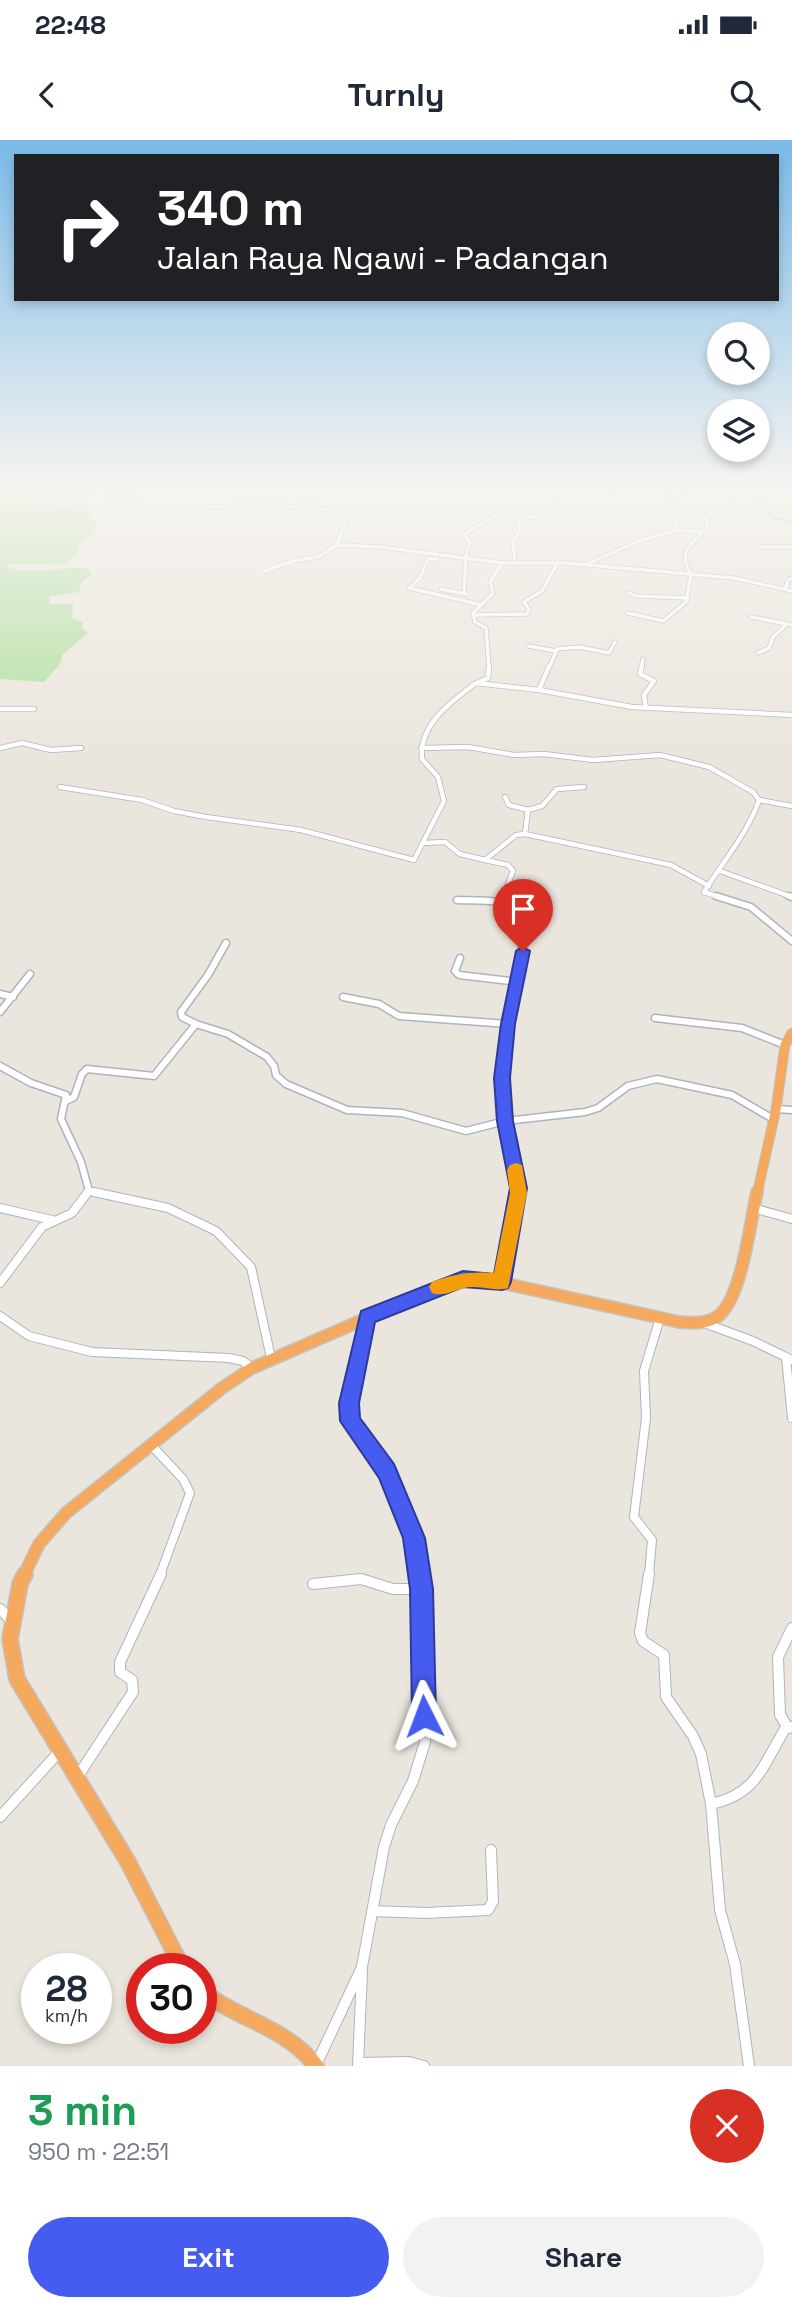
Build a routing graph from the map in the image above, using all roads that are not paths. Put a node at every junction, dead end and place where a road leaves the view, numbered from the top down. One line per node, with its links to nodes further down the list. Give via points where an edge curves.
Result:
1 (419, 579): 14 (street, via 409,588)
2 (465, 579): 11 (street)
3 (492, 579): 15 (street, via 493,593)
4 (548, 579): 17 (street, via 542,592 524,602 527,614)
5 (690, 579): 13 (street)
6 (737, 579): 9 (street)
7 (790, 579): 9 (street)
8 (441, 589): 11 (street)
9 (785, 589): 10 (street)
10 (792, 591)
11 (464, 593): 14 (street, via 470,596)
12 (629, 593): 13 (street)
13 (688, 598): 16 (street, via 664,620)
14 (468, 600): 15 (street)
15 (482, 605): 17 (street)
16 (628, 613)
17 (474, 615): 25 (street, via 475,622 486,628 490,659 488,678)
18 (751, 617): 19 (street)
19 (789, 625): 23 (street, via 773,637 769,648)
20 (615, 642): 22 (street, via 609,653 579,647)
21 (528, 646): 22 (street)
22 (556, 651): 26 (street)
23 (758, 653)
24 (643, 660): 27 (street, via 640,674 654,681 644,695)
25 (476, 683): 26 (street); 33 (street, via 432,724)
26 (539, 690): 27 (street)
27 (646, 708): 30 (street)
28 (0, 709): 29 (street)
29 (34, 709)
30 (792, 715)
31 (0, 747): 32 (street, via 22,743 53,750)
32 (81, 748)
33 (421, 748): 37 (street, via 468,747 593,760 660,755 709,767); 41 (street, via 424,763 440,781 444,801)
34 (60, 787): 41 (street, via 142,800 206,817 301,830 407,860 417,859)
35 (584, 787): 39 (street, via 557,789 542,806)
36 (505, 797): 39 (street, via 509,806)
37 (759, 800): 38 (street); 43 (street, via 753,821 740,834)
38 (792, 806)
39 (528, 810): 40 (street)
40 (524, 834): 42 (street, via 516,835); 44 (street, via 671,865)
41 (424, 843): 42 (street, via 451,843 460,854)
42 (485, 860): 47 (street, via 508,865 513,872)
43 (720, 871): 44 (street); 45 (street)
44 (709, 886): 48 (street, via 704,893 751,907)
45 (792, 897)
46 (457, 900): 47 (street)
47 (501, 903): 52 (street, via 522,913)
48 (792, 941)
49 (226, 943): 58 (street, via 181,1012)
50 (460, 958): 52 (street, via 458,975)
51 (30, 974): 54 (street)
52 (518, 982): 59 (street)
53 (0, 994): 54 (street)
54 (13, 997): 56 (street)
55 (343, 997): 59 (street, via 379,1004 399,1016)
56 (0, 1012)
57 (655, 1018): 60 (street, via 742,1028)
58 (196, 1024): 62 (street, via 154,1076 88,1069 74,1097); 65 (street, via 237,1039 267,1057 280,1080 337,1107 402,1113 461,1131)
59 (508, 1024): 65 (street, via 502,1078)
60 (789, 1039): 64 (highway)
61 (0, 1066): 62 (street, via 31,1083 61,1091)
62 (66, 1101): 66 (street, via 61,1119)
63 (792, 1110): 64 (street)
64 (775, 1114): 65 (street, via 732,1095 650,1080 628,1086 592,1111); 68 (highway)
65 (505, 1121): 71 (street, via 519,1188)
66 (89, 1191): 70 (street, via 72,1213); 77 (street, via 168,1208 216,1231 251,1267)
67 (0, 1208): 70 (street)
68 (753, 1209): 69 (street); 76 (highway, via 732,1297 719,1316)
69 (792, 1219)
70 (52, 1220): 72 (street, via 38,1231)
71 (502, 1282): 74 (highway, via 463,1279); 75 (highway)
72 (0, 1283)
73 (0, 1316): 79 (street, via 29,1336 92,1352 229,1358)
74 (367, 1317): 77 (highway); 83 (street, via 351,1392 350,1421 397,1491 414,1538)
75 (660, 1318): 76 (highway); 90 (street, via 643,1371 646,1418 634,1517 651,1535 653,1545 640,1633 643,1642 664,1655 666,1697 698,1745)
76 (704, 1323): 78 (street)
77 (271, 1358): 79 (highway)
78 (789, 1358): 80 (street)
79 (252, 1368): 81 (highway)
80 (792, 1418)
81 (151, 1445): 85 (highway, via 66,1513 39,1544 20,1584); 89 (street, via 190,1493 164,1567 120,1662 120,1672 131,1680 132,1692)
82 (313, 1584): 83 (street, via 361,1579 393,1589)
83 (421, 1589): 93 (street, via 425,1742 384,1847)
84 (0, 1609): 85 (street)
85 (12, 1622): 88 (highway, via 10,1651 17,1679)
86 (792, 1629): 87 (street, via 778,1657 780,1715)
87 (790, 1727): 90 (street, via 749,1789)
88 (60, 1751): 89 (highway); 91 (street)
89 (77, 1778): 94 (highway, via 128,1862)
90 (711, 1804): 100 (street, via 720,1910 735,1964)
91 (0, 1817)
92 (491, 1850): 93 (street, via 493,1901 488,1910)
93 (373, 1911): 95 (street)
94 (175, 1953)
95 (362, 1967): 97 (street); 98 (street)
96 (217, 2002): 98 (highway, via 241,2018 292,2037)
97 (358, 2064): 99 (street)
98 (316, 2066)
99 (425, 2066)
100 (749, 2066)

